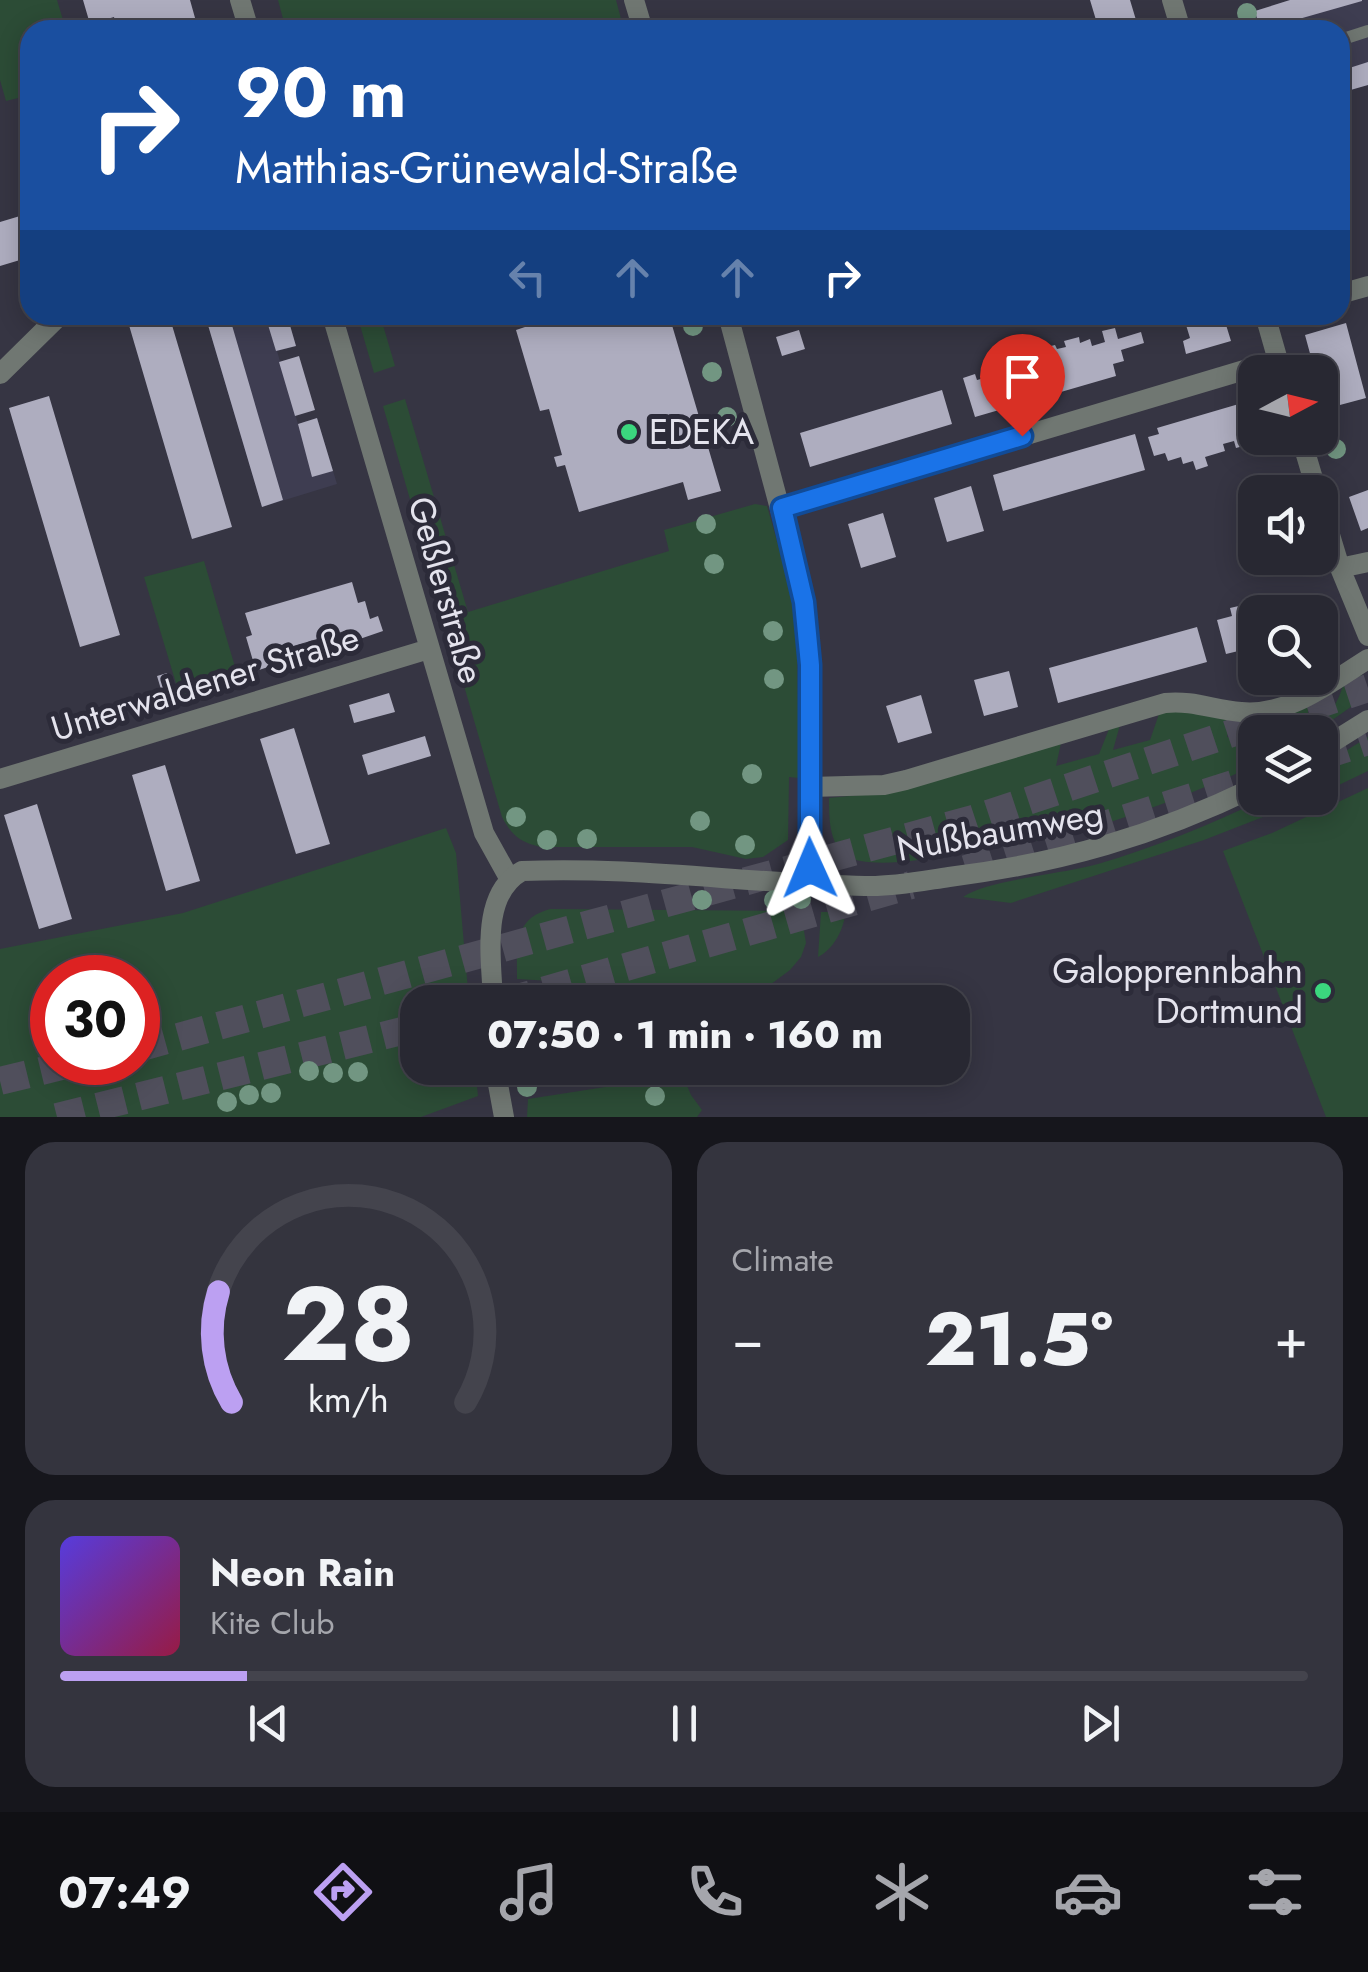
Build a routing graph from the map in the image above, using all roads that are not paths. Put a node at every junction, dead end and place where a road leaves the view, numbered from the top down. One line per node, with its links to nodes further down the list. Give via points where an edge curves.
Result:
1 (50, 325): 6 (street)
2 (335, 325): 13 (street, Geßlerstraße)
3 (731, 325): 8 (street)
4 (1270, 325): 5 (street)
5 (1277, 355)
6 (0, 374)
7 (1238, 378): 8 (street)
8 (782, 508): 18 (street, via 804,602)
9 (1338, 561): 11 (street)
10 (1368, 562): 11 (street)
11 (1340, 568): 12 (street)
12 (1368, 636)
13 (429, 649): 17 (street, Unterwaldener Straße); 20 (street, Geßlerstraße, via 484,833)
14 (1368, 659): 18 (street, Nußbaumweg, via 1307,697 1265,710 1165,703 906,780)
15 (1368, 720): 16 (street)
16 (1338, 739)
17 (0, 779)
18 (810, 787): 21 (street)
19 (1238, 794): 21 (street, Nußbaumweg, via 1148,833 1045,863 869,886)
20 (509, 878): 21 (street, Nußbaumweg, via 542,870); 22 (street, via 493,908)
21 (810, 882)
22 (493, 985)
23 (498, 1085): 24 (street)
24 (504, 1117)

